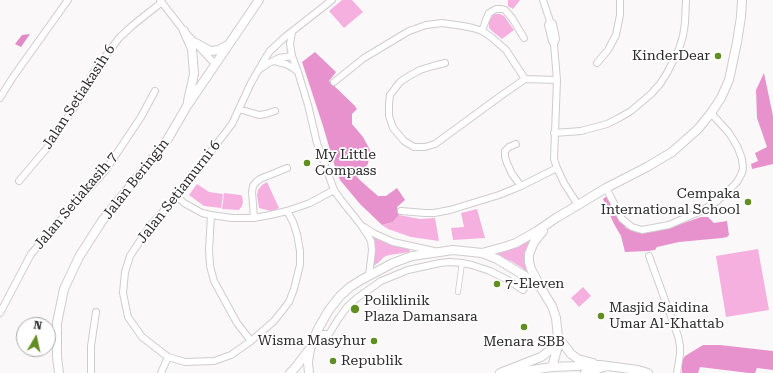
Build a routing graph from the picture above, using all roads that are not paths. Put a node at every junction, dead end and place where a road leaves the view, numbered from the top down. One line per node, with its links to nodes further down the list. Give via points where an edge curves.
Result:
1 (68, 0): 26 (street)
2 (259, 0): 14 (street, Jalan Beringin)
3 (332, 0): 11 (street, Jalan Setiamurni 6)
4 (543, 0): 23 (street, via 553,24 556,40 554,44)
5 (620, 0): 18 (street, via 616,35)
6 (686, 0): 31 (street, via 685,23 679,49 667,73 651,94 631,111 607,124 581,131)
7 (742, 0): 30 (street, via 742,17 728,80 721,98)
8 (161, 1): 9 (street); 35 (street, Jalan Setiakasih 6, via 119,38 93,73 76,105 47,148)
9 (184, 31): 13 (street); 27 (street, via 192,49 194,74)
10 (482, 31): 12 (street, via 489,14 496,9 502,9 512,18); 22 (street, via 506,50); 24 (street, via 442,24 426,25 408,31 364,58)
11 (292, 32): 15 (street); 20 (street, Jalan Setiamurni 6, via 270,51)
12 (524, 38)
13 (196, 43): 14 (street, via 210,51); 19 (street)
14 (229, 45): 19 (street, Jalan Beringin)
15 (292, 56): 16 (street, Jalan Setiamurni 6); 21 (street)
16 (272, 61): 20 (street, Jalan Setiamurni 6); 21 (street, via 286,64)
17 (444, 63): 22 (street, via 409,76 400,82 390,95 393,128 404,141 414,147 435,144)
18 (597, 63)
19 (215, 64): 27 (street, Jalan Beringin)
20 (257, 72): 28 (street, Jalan Setiamurni 6)
21 (298, 72): 38 (street)
22 (525, 79): 23 (street)
23 (557, 80): 31 (street)
24 (334, 82)
25 (155, 91): 56 (street, Jalan Setiakasih 7, via 142,118 105,171 31,254)
26 (0, 98)
27 (187, 106): 67 (street, Jalan Beringin, via 166,142 102,222 76,263 64,289 56,323)
28 (239, 109): 29 (street, via 259,115); 39 (street, Jalan Setiamurni 6, via 232,124)
29 (275, 111)
30 (711, 113): 37 (street, via 698,129 672,152); 37 (street, via 730,133 742,159 743,168 737,182 716,202 669,225 642,230 632,227 622,219)
31 (554, 133): 34 (street, via 554,159)
32 (516, 144): 36 (street, via 509,147 505,157 512,174)
33 (287, 168): 44 (street, via 256,182 252,192)
34 (557, 168): 36 (street); 40 (street)
35 (20, 180)
36 (521, 186): 42 (street, via 450,210 434,213)
37 (606, 188): 40 (street)
38 (334, 190): 41 (street, via 310,203); 45 (street)
39 (177, 196): 43 (street, via 202,213); 63 (street, Jalan Setiamurni 6, via 150,226 130,256 123,292 128,317 142,337)
40 (578, 205): 46 (street)
41 (287, 211): 44 (street); 61 (street, Jalan Setiamurni 6, via 297,234 300,251 300,265 294,288 289,302 274,321)
42 (401, 211)
43 (212, 215): 44 (street); 61 (street, via 209,250 214,281 237,323)
44 (254, 218)
45 (361, 224): 47 (street, via 374,234 393,242); 51 (street, via 370,241 372,259)
46 (548, 224): 48 (street, via 516,242); 53 (street, via 534,242 529,254 531,269)
47 (437, 252): 48 (street, via 453,250); 51 (street, via 393,262)
48 (482, 253): 52 (street, via 507,264)
49 (649, 256): 76 (street, via 678,336 680,354)
50 (462, 263): 52 (street, via 490,271 523,290); 54 (street); 58 (street, via 423,266 373,286 352,303)
51 (368, 275): 57 (street, via 340,296)
52 (530, 279): 53 (street)
53 (541, 288): 60 (street, via 552,306)
54 (458, 292)
55 (96, 312): 68 (street, via 91,346)
56 (0, 313)
57 (322, 322): 58 (street); 59 (street)
58 (329, 334): 59 (street)
59 (314, 337): 62 (street)
60 (558, 337): 64 (street, via 578,359); 66 (street); 72 (street, via 549,351 541,357)
61 (251, 341): 63 (street, Jalan Setiamurni 6, via 214,361 185,362)
62 (310, 349): 70 (street); 71 (street)
63 (168, 357): 69 (street)
64 (600, 365): 65 (street); 66 (street)
65 (609, 366): 74 (street); 75 (street)
66 (551, 370): 73 (street)
67 (59, 373)
68 (91, 373)
69 (161, 373)
70 (290, 373)
71 (309, 373)
72 (500, 373)
73 (511, 373)
74 (585, 373)
75 (648, 373)
76 (677, 373)

